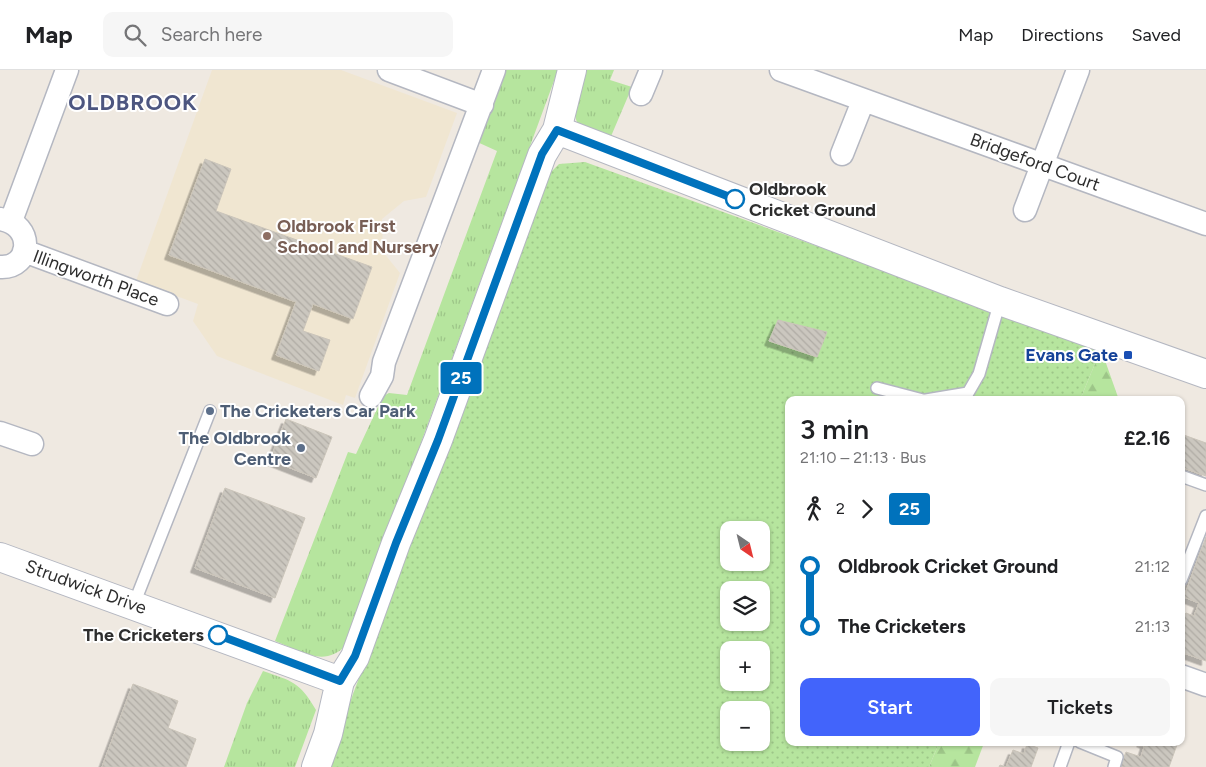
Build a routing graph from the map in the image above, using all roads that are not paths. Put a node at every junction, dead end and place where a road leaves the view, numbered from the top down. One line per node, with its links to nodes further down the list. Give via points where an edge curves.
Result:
1 (67, 70): 15 (street)
2 (389, 70): 10 (street)
3 (494, 70): 10 (street)
4 (572, 70): 11 (street)
5 (651, 70): 8 (street)
6 (781, 70): 9 (street, Bridgeford Court)
7 (1078, 70): 13 (street)
8 (641, 94)
9 (863, 101): 12 (street); 13 (street, Bridgeford Court)
10 (482, 105): 23 (street, via 384,362 382,376)
11 (557, 130): 19 (street); 36 (street, via 542,154 438,440 355,656)
12 (842, 154)
13 (1043, 165): 14 (street); 16 (street, Bridgeford Court)
14 (1025, 210)
15 (5, 220): 17 (street, via 19,226 24,235)
16 (1206, 224)
17 (24, 252): 18 (street, via 13,264); 20 (street, Illingworth Place)
18 (0, 267)
19 (1000, 301): 21 (street); 25 (lane, via 979,374 968,393)
20 (167, 304)
21 (1206, 374)
22 (877, 388): 24 (lane)
23 (371, 396)
24 (908, 396)
25 (949, 396)
26 (210, 411): 34 (lane)
27 (0, 433): 28 (street)
28 (32, 444)
29 (1185, 477): 30 (lane)
30 (1206, 485)
31 (1206, 516): 33 (lane)
32 (0, 557): 34 (street, Strudwick Drive)
33 (1185, 570)
34 (134, 604): 36 (street, Strudwick Drive)
35 (1185, 677): 37 (street)
36 (340, 681): 40 (street, via 328,734)
37 (1206, 685)
38 (1068, 746): 41 (lane)
39 (1090, 746): 42 (lane, via 1118,757)
40 (316, 767)
41 (1060, 767)
42 (1114, 767)

